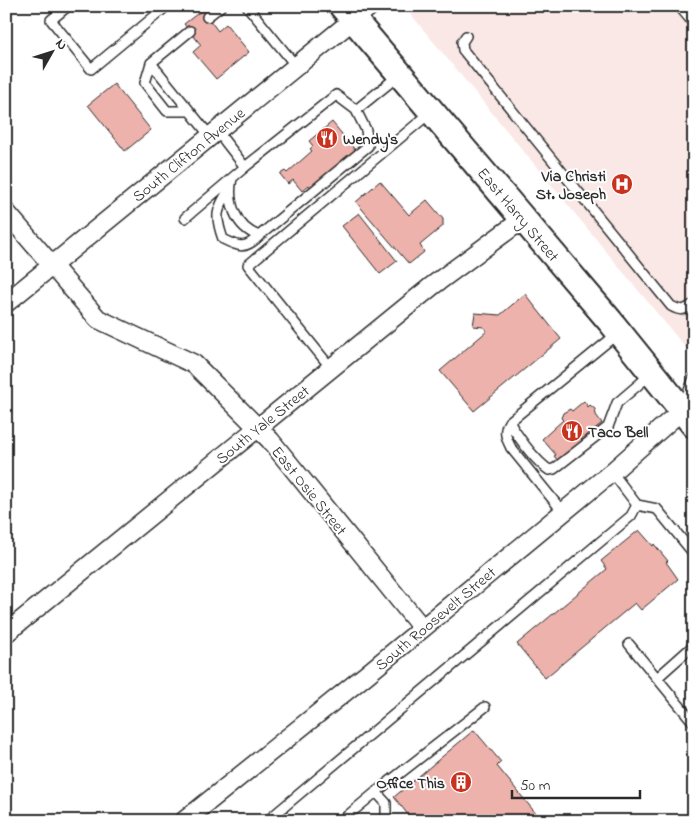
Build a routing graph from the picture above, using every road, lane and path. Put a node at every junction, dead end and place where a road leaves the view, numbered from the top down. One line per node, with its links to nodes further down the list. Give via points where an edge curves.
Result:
1 (68, 6): 2 (lane, via 51,20 91,68)
2 (167, 6)
3 (221, 6): 7 (lane)
4 (248, 6): 12 (lane)
5 (679, 6): 8 (lane)
6 (355, 11): 12 (street, South Clifton Avenue); 13 (main road, East Harry Street)
7 (207, 17)
8 (694, 24)
9 (190, 32): 11 (lane)
10 (466, 36): 26 (lane, via 462,42 463,50 671,306 685,310)
11 (151, 63): 15 (lane); 15 (lane, via 144,83 168,111)
12 (296, 66): 17 (street, South Clifton Avenue)
13 (400, 74): 14 (lane); 16 (main road, East Harry Street)
14 (356, 110): 18 (lane, via 336,95); 23 (lane, via 366,130 368,146)
15 (189, 111): 17 (lane)
16 (432, 112): 22 (main road, East Harry Street); 28 (lane, via 248,265)
17 (213, 134): 18 (lane); 24 (street, South Clifton Avenue)
18 (245, 168): 19 (lane)
19 (231, 183): 21 (lane); 23 (lane, via 230,202 240,224); 23 (lane, via 216,222 223,239 244,246)
20 (6, 212): 24 (street, East Osie Street)
21 (185, 218)
22 (523, 220): 27 (main road, East Harry Street); 28 (street, South Yale Street, via 432,286)
23 (259, 236)
24 (51, 266): 25 (street, South Clifton Avenue); 33 (street, East Osie Street, via 98,319 194,364)
25 (6, 303)
26 (692, 305)
27 (619, 332): 29 (main road, East Harry Street); 32 (lane)
28 (331, 368): 33 (street, South Yale Street)
29 (652, 373): 31 (main road, East Harry Street); 32 (lane, via 617,403 608,427 554,469 549,470 540,461)
30 (694, 378): 31 (lane)
31 (690, 413): 34 (street, South Roosevelt Street)
32 (509, 422): 36 (lane, via 505,428 511,448)
33 (257, 428): 38 (street, East Osie Street); 39 (street, South Yale Street)
34 (612, 472): 35 (lane); 36 (street, South Roosevelt Street)
35 (637, 505): 37 (lane, via 657,508); 47 (lane, via 631,516)
36 (563, 512): 38 (street, South Roosevelt Street)
37 (694, 554)
38 (422, 628): 46 (street, South Roosevelt Street)
39 (6, 633)
40 (629, 644): 42 (lane)
41 (694, 645): 42 (lane)
42 (657, 678): 44 (lane)
43 (484, 706): 45 (lane)
44 (694, 723)
45 (376, 792): 48 (lane); 49 (lane, via 386,803)
46 (184, 821)
47 (267, 821)
48 (341, 821)
49 (386, 821)

